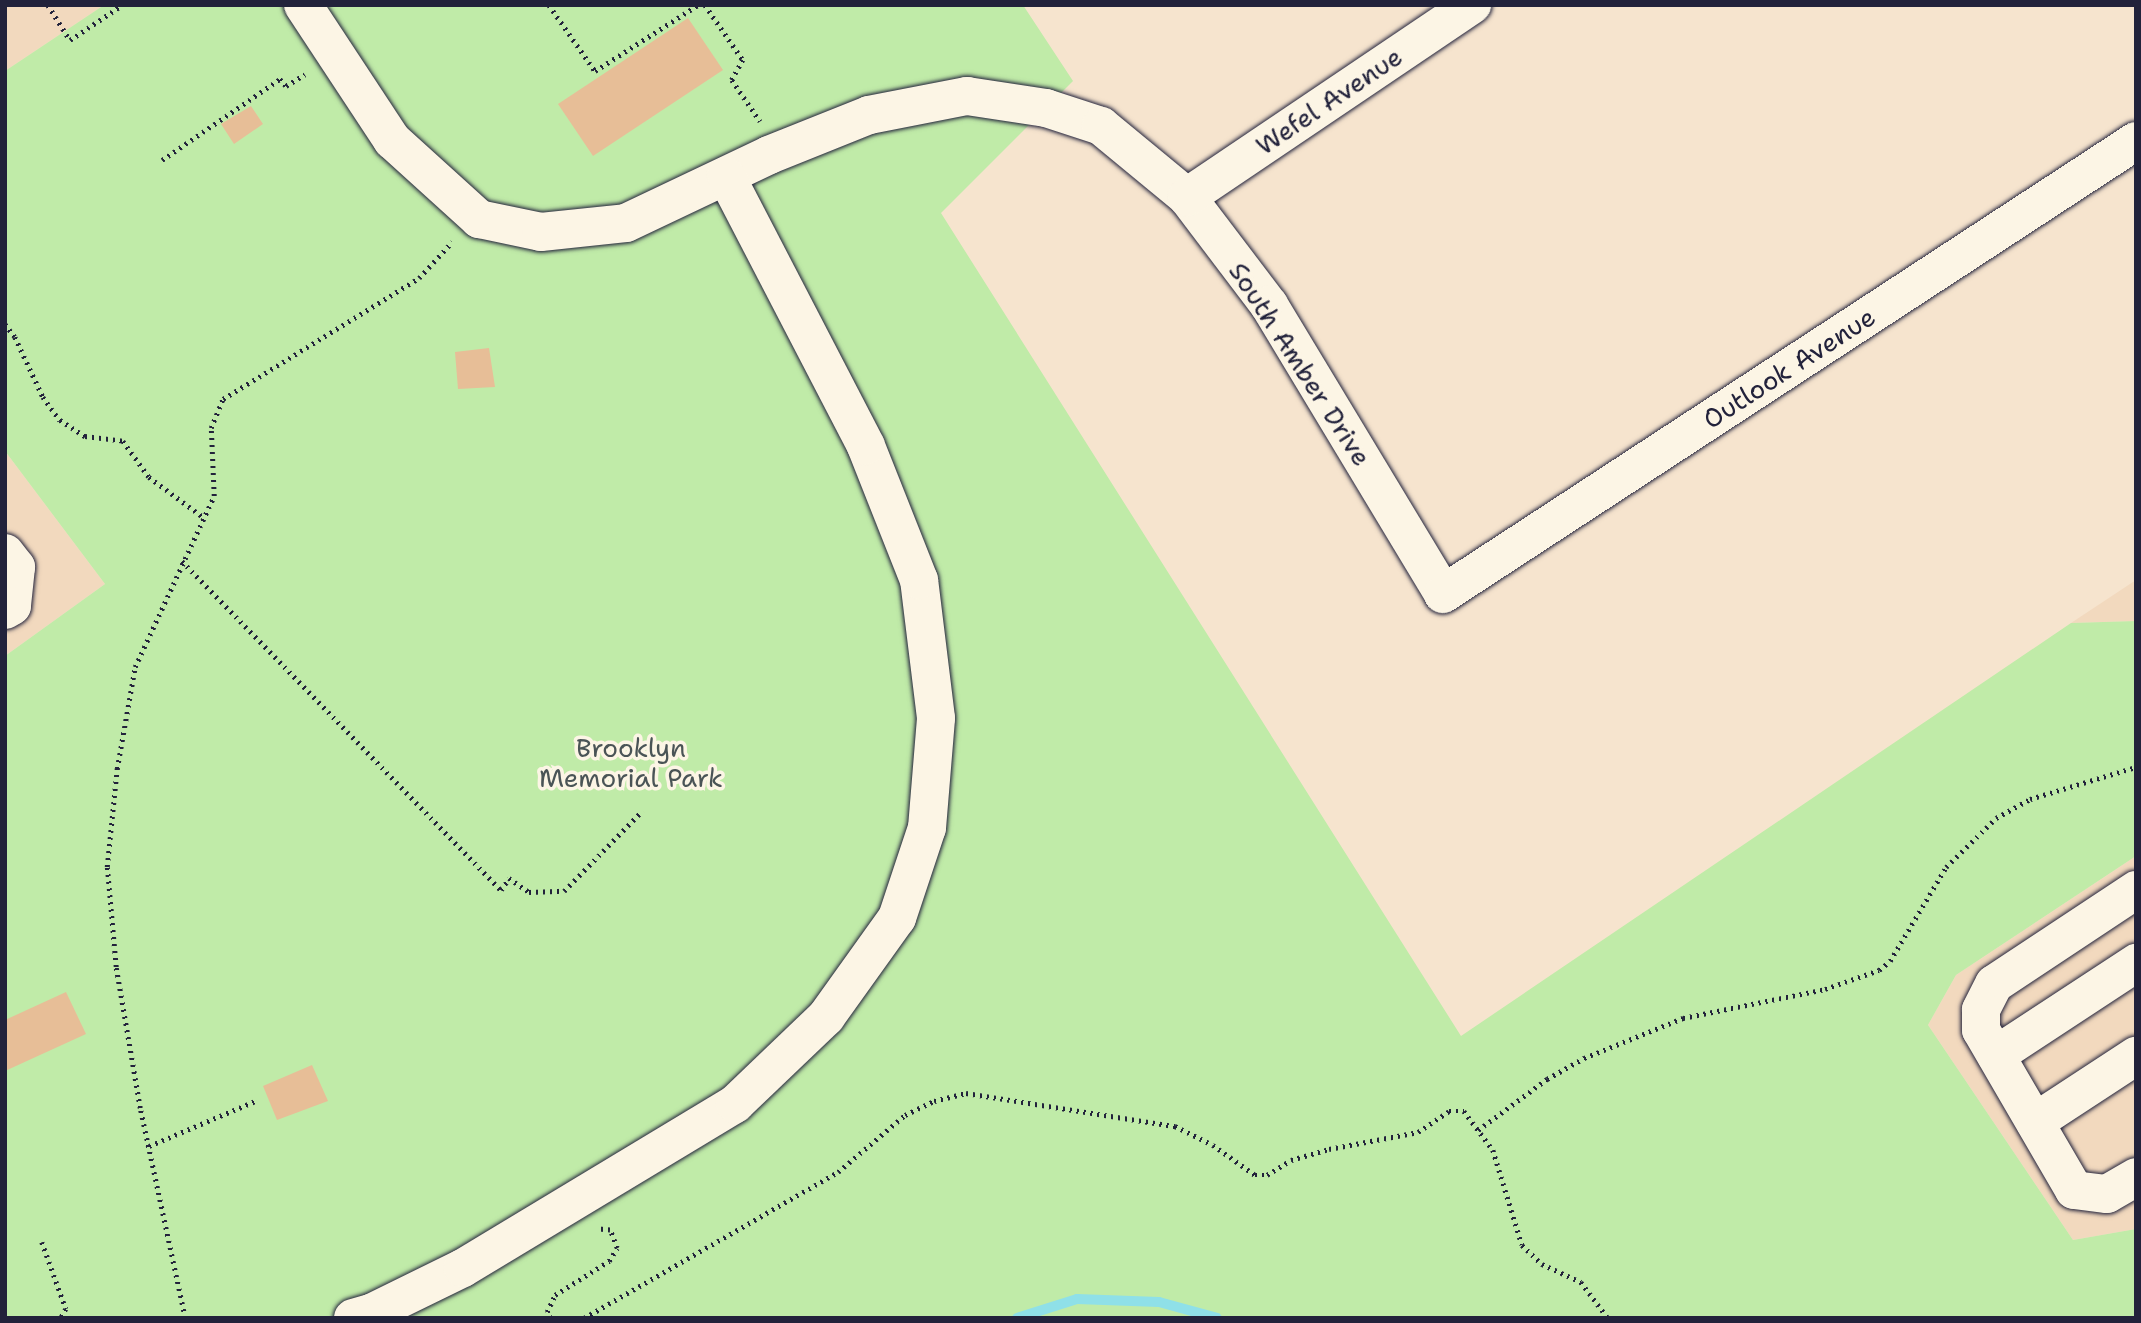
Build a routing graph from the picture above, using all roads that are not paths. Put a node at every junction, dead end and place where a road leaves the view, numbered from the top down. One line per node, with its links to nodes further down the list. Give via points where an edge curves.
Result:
1 (303, 5): 4 (street, via 392,140 479,219 541,232 626,223)
2 (1472, 5): 5 (street, Wefel Avenue)
3 (2136, 141): 7 (street, Outlook Avenue)
4 (726, 176): 5 (street, South Amber Drive, via 869,116 967,96 1046,108 1101,126); 15 (street, via 866,446 919,580 936,718 927,828 897,918 826,1017 735,1104 463,1268)
5 (1187, 197): 7 (street, South Amber Drive, via 1269,305)
6 (5, 553): 8 (street, via 16,567 12,606)
7 (1443, 594)
8 (5, 610)
9 (2136, 890): 11 (street, via 1994,985 1981,1010 1981,1030)
10 (2136, 963): 11 (street)
11 (1996, 1055): 13 (street)
12 (2136, 1056): 13 (street)
13 (2035, 1122): 14 (street, via 2074,1190 2107,1194)
14 (2136, 1177)
15 (353, 1318)

